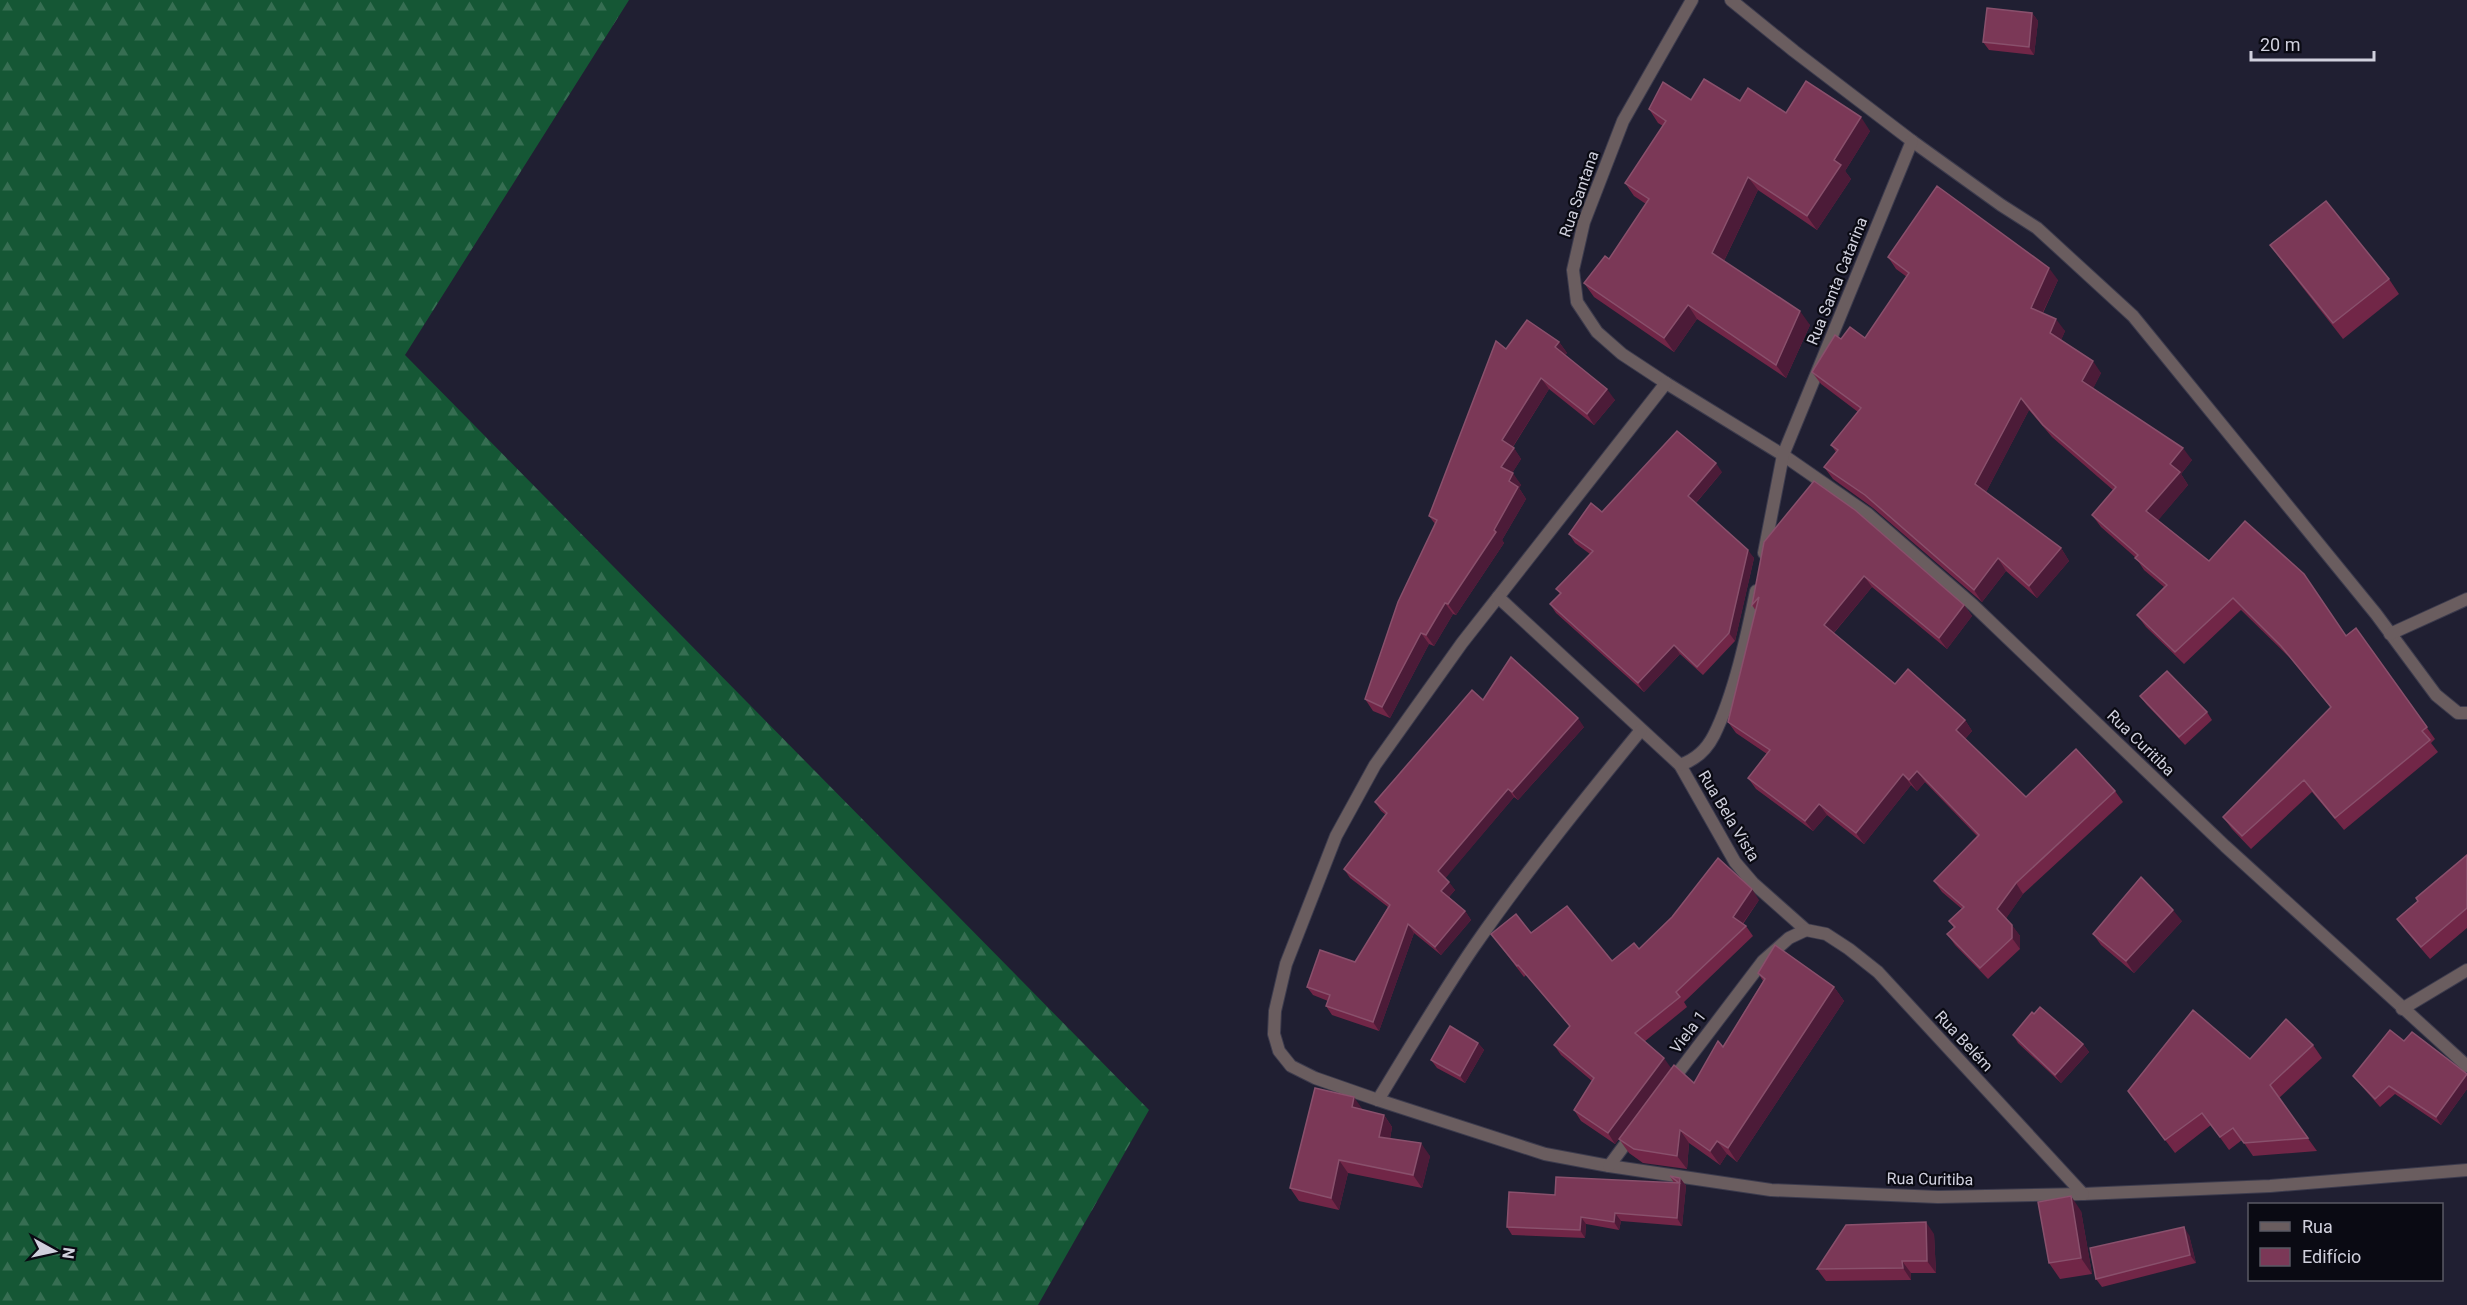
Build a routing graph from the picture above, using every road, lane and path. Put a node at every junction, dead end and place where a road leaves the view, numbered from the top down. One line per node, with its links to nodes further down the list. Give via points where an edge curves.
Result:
1 (1692, 0): 4 (street, Rua Santana, via 1623,121 1584,222 1573,270 1577,302 1597,332)
2 (1731, 0): 3 (street)
3 (1912, 141): 5 (street, Rua Santa Catarina); 8 (street, via 2037,228 2133,316)
4 (1666, 383): 5 (street, Rua Santana); 6 (street, Rua Curitiba)
5 (1783, 455): 11 (street, Rua Santa Catarina, via 1760,574 1729,694 1714,736 1691,761); 14 (street, Rua Curitiba, via 1868,514 1973,605)
6 (1498, 597): 10 (street, Rua Bela Vista); 17 (street, Rua Curitiba, via 1375,765 1336,836 1286,964 1275,1011 1274,1034 1279,1051 1291,1066 1315,1078)
7 (2467, 599): 8 (street)
8 (2390, 634): 9 (street, via 2436,695 2458,713)
9 (2467, 713)
10 (1641, 730): 11 (street, Rua Bela Vista); 17 (street, via 1527,873 1473,948)
11 (1680, 765): 12 (street, Rua Bela Vista, via 1734,862)
12 (1806, 930): 16 (street, Viela 1, via 1789,938 1763,961); 21 (street, Rua Belém, via 1826,934 1878,972)
13 (2467, 970): 14 (street)
14 (2402, 1009): 15 (street, Rua Curitiba)
15 (2467, 1066)
16 (1664, 1092)
17 (1378, 1100): 19 (street, Rua Curitiba, via 1545,1154)
18 (1636, 1129): 19 (street)
19 (1609, 1166): 21 (street, Rua Curitiba, via 1771,1190 1938,1197)
20 (2467, 1170): 21 (street, Rua Curitiba, via 2270,1186)
21 (2083, 1194)

